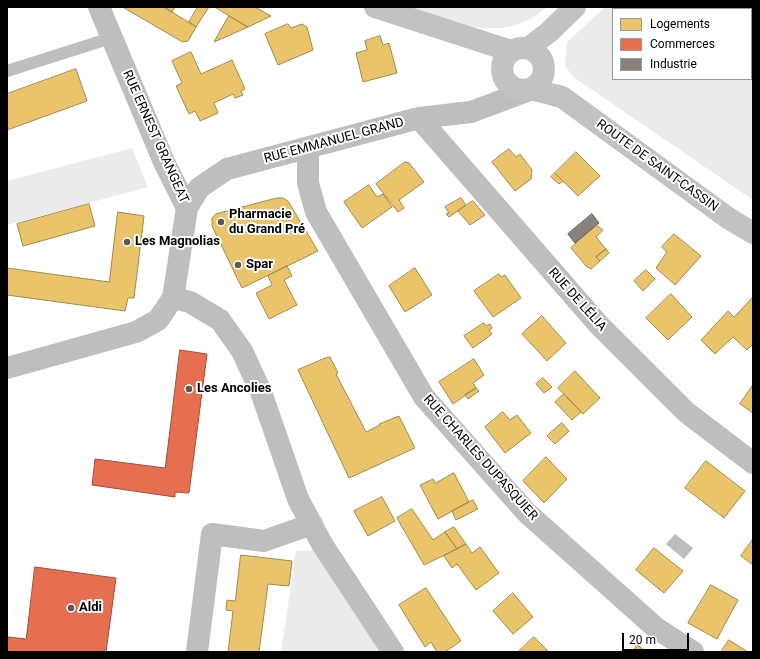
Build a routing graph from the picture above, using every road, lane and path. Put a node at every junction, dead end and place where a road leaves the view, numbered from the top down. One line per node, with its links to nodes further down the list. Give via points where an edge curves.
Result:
1 (99, 7): 4 (street, RUE ERNEST GRANGEAT)
2 (375, 7): 6 (street, via 483,43)
3 (575, 7): 6 (street, via 548,34)
4 (111, 38): 5 (lane); 9 (street, RUE ERNEST GRANGEAT, via 164,162)
5 (7, 71)
6 (520, 73): 7 (street, RUE EMMANUEL GRAND, via 471,112); 10 (street, ROUTE DE SAINT-CASSIN, via 562,97 728,218)
7 (419, 118): 8 (street, RUE EMMANUEL GRAND); 13 (street, RUE DE LÉLIA, via 599,325 686,412)
8 (308, 148): 9 (street, RUE EMMANUEL GRAND, via 227,169 199,188); 17 (street, RUE CHARLES DUPASQUIER, via 308,183 316,212 424,397 527,513 656,628)
9 (187, 208): 11 (street, RUE ERNEST GRANGEAT)
10 (753, 233)
11 (173, 298): 12 (street, via 158,320 136,332); 14 (street, via 190,302 220,320 242,350 261,392 298,499)
12 (7, 368)
13 (753, 463)
14 (312, 524): 15 (street, via 264,541 212,534); 16 (street, via 322,544)
15 (196, 652)
16 (393, 652)
17 (693, 652)

